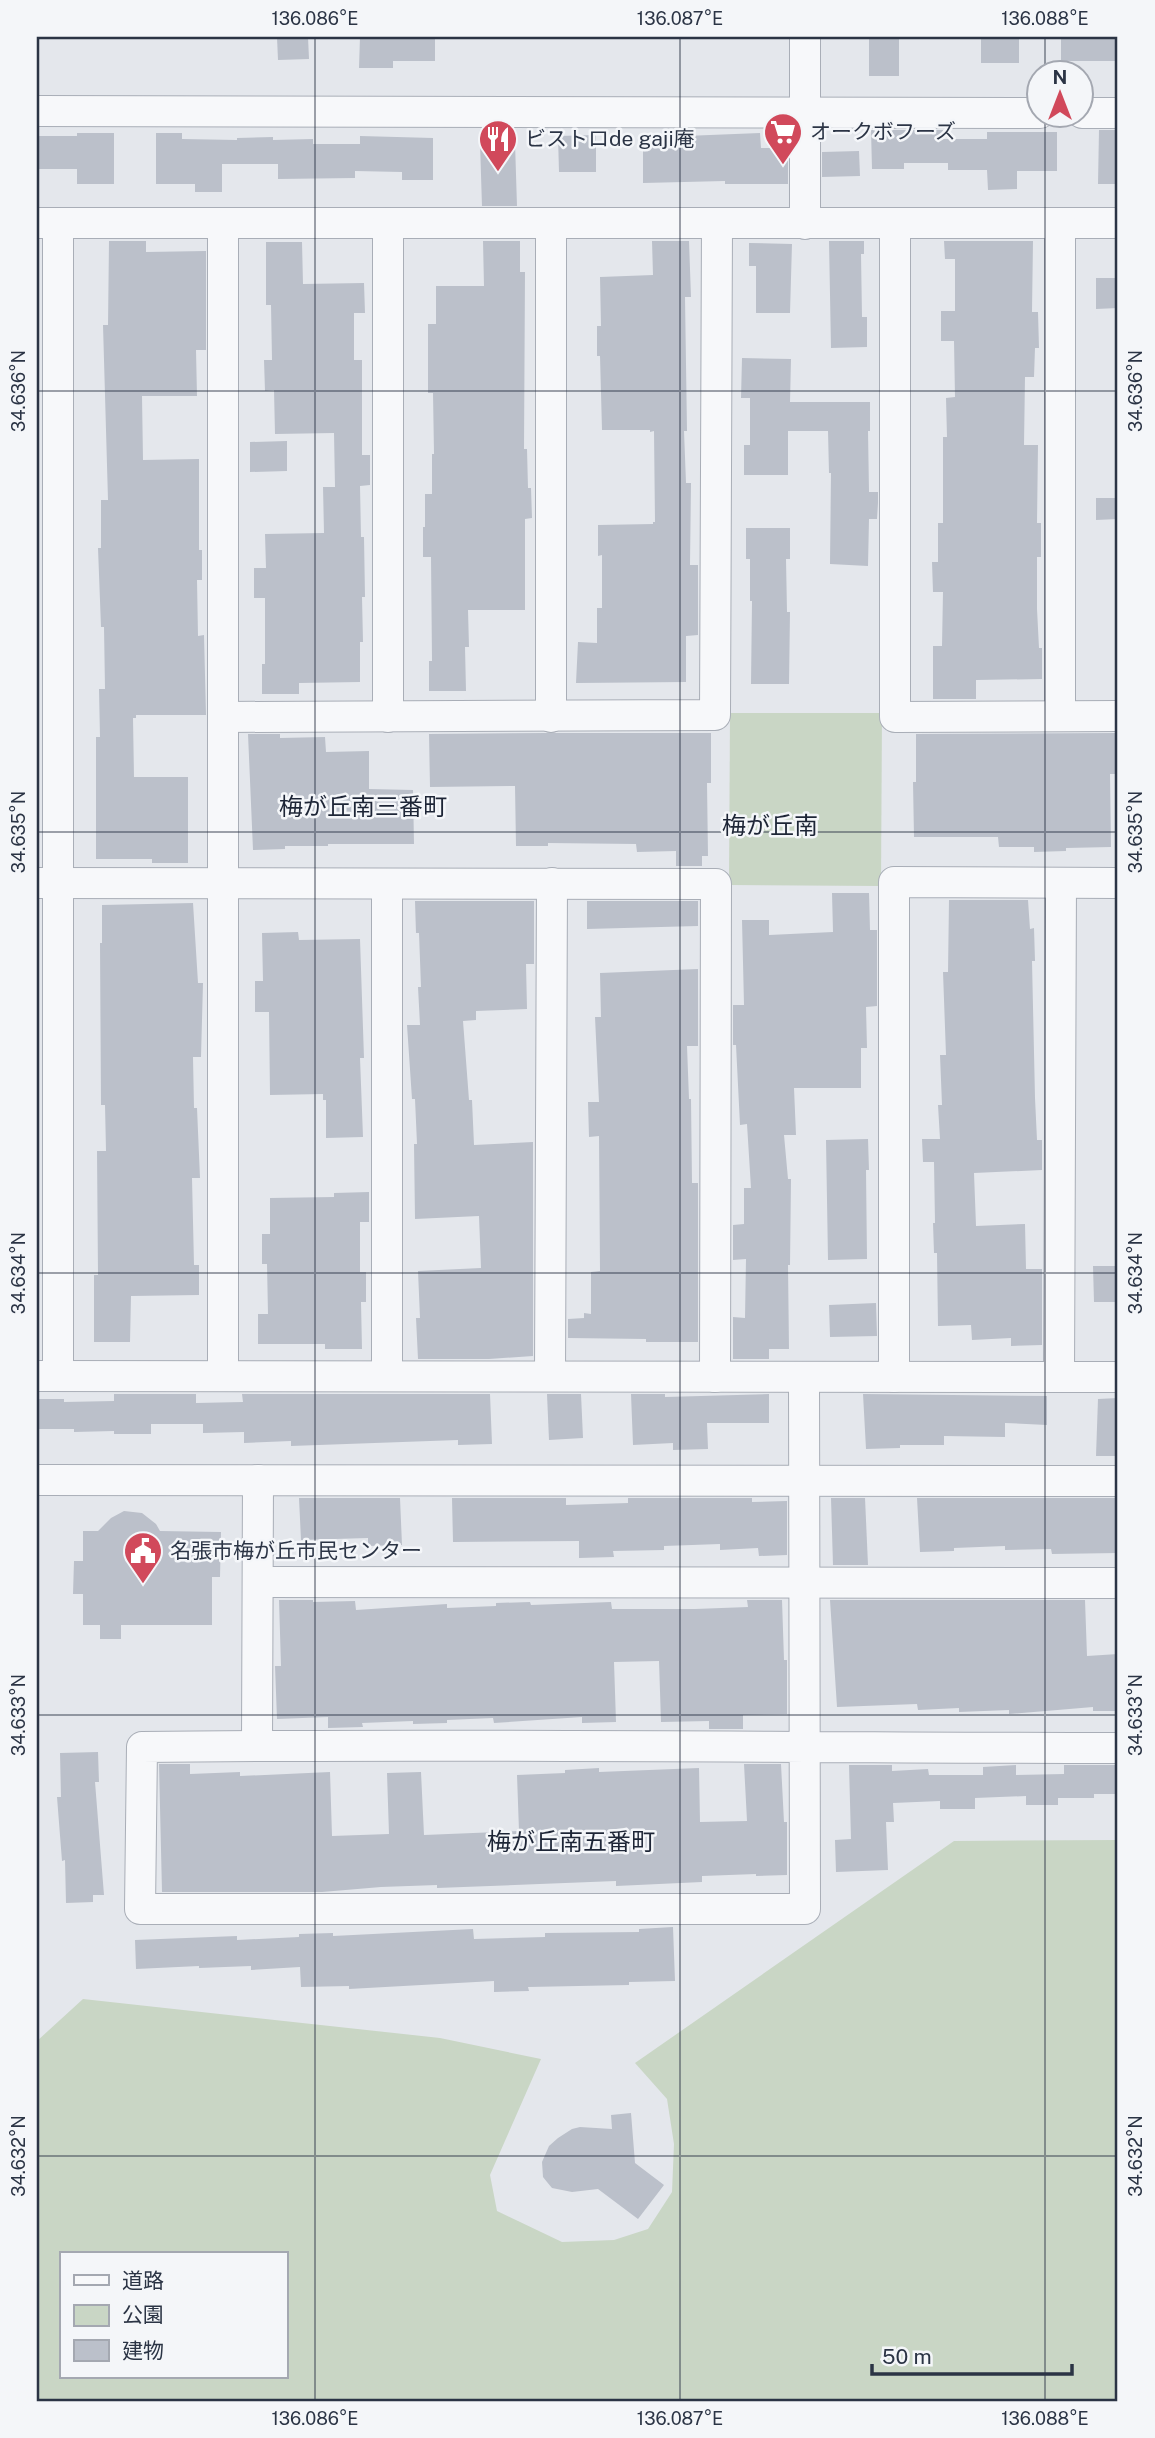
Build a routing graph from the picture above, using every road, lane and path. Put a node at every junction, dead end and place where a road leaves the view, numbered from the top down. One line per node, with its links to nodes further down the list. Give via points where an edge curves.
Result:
1 (804, 37): 3 (street)
2 (37, 111): 3 (street)
3 (804, 113): 4 (street); 11 (street)
4 (1026, 113)
5 (1096, 113): 6 (street)
6 (1118, 113)
7 (47, 223): 13 (street); 21 (street)
8 (388, 223): 13 (street); 14 (street); 19 (street)
9 (1060, 223): 10 (street); 12 (street); 16 (street)
10 (1118, 223)
11 (805, 224): 12 (street); 15 (street)
12 (895, 224): 16 (street, via 895,717)
13 (223, 225): 18 (street)
14 (551, 225): 15 (street); 20 (street)
15 (717, 225): 20 (street, via 715,715)
16 (1060, 716): 17 (street)
17 (1118, 716)
18 (224, 717): 19 (street); 25 (street)
19 (388, 717): 20 (street)
20 (551, 717)
21 (48, 883): 25 (street); 27 (street)
22 (552, 883): 26 (street); 30 (street); 31 (street, via 716,884)
23 (1061, 883): 24 (street); 33 (street, via 894,883); 34 (street)
24 (1118, 883)
25 (223, 884): 26 (street); 28 (street)
26 (387, 884): 29 (street)
27 (47, 1376): 28 (street)
28 (223, 1376): 29 (street)
29 (387, 1376): 30 (street)
30 (550, 1376): 31 (street)
31 (715, 1377): 32 (street)
32 (804, 1377): 33 (street); 39 (street)
33 (894, 1377): 34 (street)
34 (1059, 1377): 35 (street)
35 (1118, 1377)
36 (37, 1480): 37 (street)
37 (258, 1480): 39 (street); 40 (street)
38 (1118, 1480): 39 (street)
39 (804, 1481): 41 (street)
40 (258, 1582): 41 (street); 43 (street)
41 (805, 1583): 42 (street); 44 (street)
42 (1118, 1583)
43 (257, 1745): 44 (street); 44 (street, via 142,1747 140,1909 805,1909)
44 (804, 1748): 45 (street)
45 (1118, 1748)

